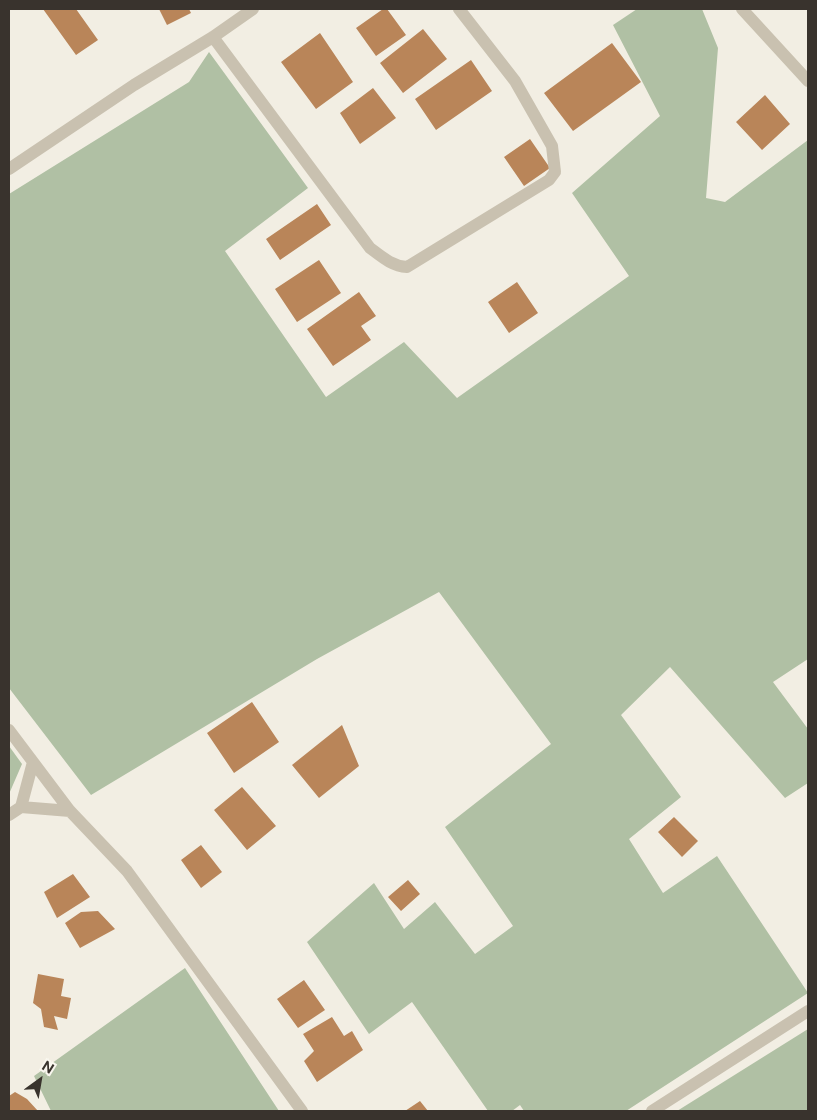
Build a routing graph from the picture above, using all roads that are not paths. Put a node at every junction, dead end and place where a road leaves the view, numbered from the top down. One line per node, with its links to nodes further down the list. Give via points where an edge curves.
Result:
1 (253, 9): 4 (street)
2 (459, 9): 4 (street, via 515,81 552,146 555,172 549,180 407,267 391,263 370,248)
3 (742, 9): 5 (street)
4 (213, 37): 6 (street, via 134,85)
5 (808, 81)
6 (9, 169)
7 (9, 730): 8 (street)
8 (33, 762): 9 (street); 10 (street)
9 (21, 807): 10 (street); 11 (street)
10 (70, 811): 13 (street, via 127,872)
11 (9, 815)
12 (808, 1011): 14 (street)
13 (302, 1111)
14 (652, 1111)

